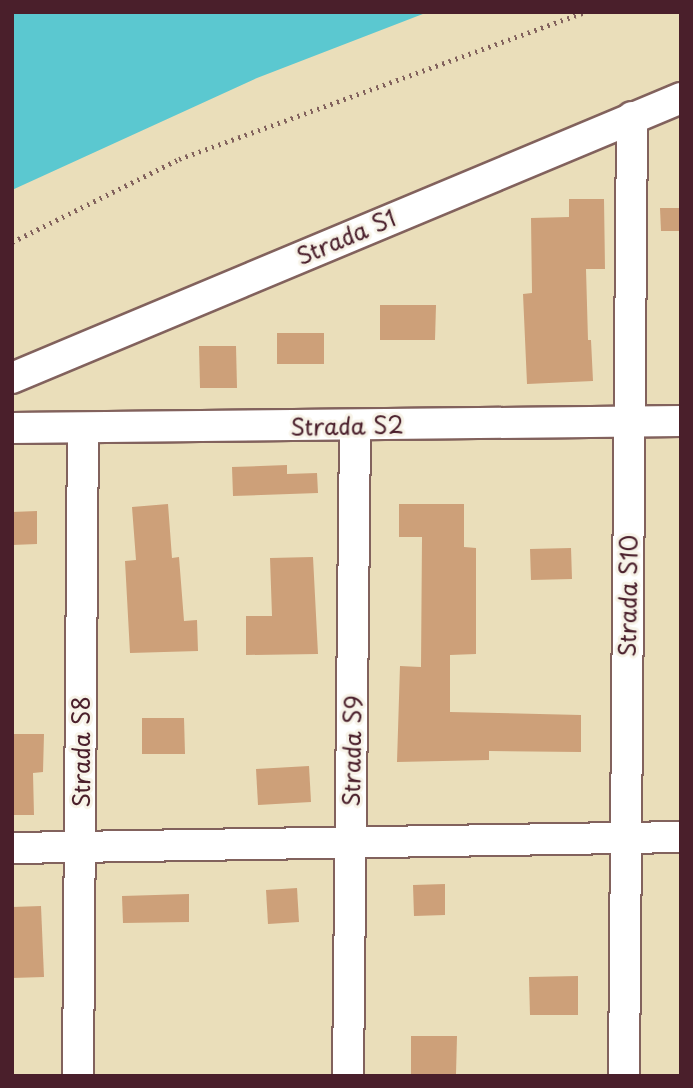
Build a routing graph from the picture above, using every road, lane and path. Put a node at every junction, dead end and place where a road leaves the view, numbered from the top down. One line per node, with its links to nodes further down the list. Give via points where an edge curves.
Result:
1 (585, 12): 4 (path, via 179,159)
2 (681, 98): 3 (street, Strada S1)
3 (632, 117): 5 (street, Strada S1); 7 (street, Strada S10)
4 (12, 242)
5 (12, 378)
6 (681, 421): 7 (street, Strada S2)
7 (630, 422): 8 (street, Strada S2); 12 (street, Strada S10)
8 (355, 426): 10 (street, Strada S2); 13 (street, Strada S9)
9 (12, 428): 10 (street, Strada S2)
10 (83, 428): 14 (street, Strada S8)
11 (681, 837): 12 (street)
12 (625, 838): 13 (street); 18 (street, Strada S10)
13 (351, 842): 14 (street); 17 (street, Strada S9)
14 (80, 847): 15 (street); 16 (street, Strada S8)
15 (12, 848)
16 (78, 1076)
17 (348, 1076)
18 (624, 1076)

